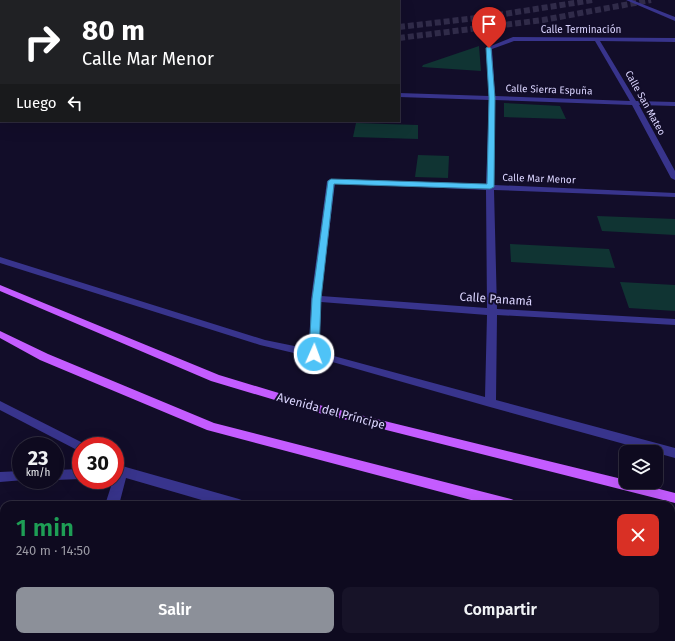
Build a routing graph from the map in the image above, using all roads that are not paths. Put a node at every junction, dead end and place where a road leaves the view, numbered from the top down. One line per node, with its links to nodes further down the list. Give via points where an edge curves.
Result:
1 (628, 0): 2 (street)
2 (675, 19)
3 (596, 39): 4 (street, Calle Terminación); 6 (street, Calle Terminación, via 513,39 489,48); 7 (street, Calle San Mateo)
4 (675, 40)
5 (400, 95): 6 (street, Calle Sierra Espuña)
6 (492, 98): 7 (street, Calle Sierra Espuña); 10 (street)
7 (635, 104): 8 (street, Calle Sierra Espuña); 9 (street, Calle San Mateo)
8 (675, 104)
9 (675, 178)
10 (490, 187): 11 (street, Calle Mar Menor); 14 (street, Calle Mar Menor, via 331,181); 15 (street)
11 (675, 195)
12 (0, 260): 18 (street, via 264,343)
13 (0, 288): 27 (main road, Avenida del Príncipe, via 215,378 315,408)
14 (316, 299): 15 (street, Calle Panamá); 18 (street)
15 (492, 312): 16 (street, Calle Panamá); 19 (street)
16 (675, 322)
17 (0, 334): 30 (main road, via 44,357 211,426)
18 (314, 354): 19 (street)
19 (490, 403): 22 (street)
20 (0, 405): 21 (street)
21 (72, 442)
22 (675, 453)
23 (124, 473): 29 (street)
24 (12, 476): 25 (street)
25 (0, 477)
26 (114, 489): 28 (street)
27 (675, 498)
28 (113, 501)
29 (224, 501)
30 (496, 501)

